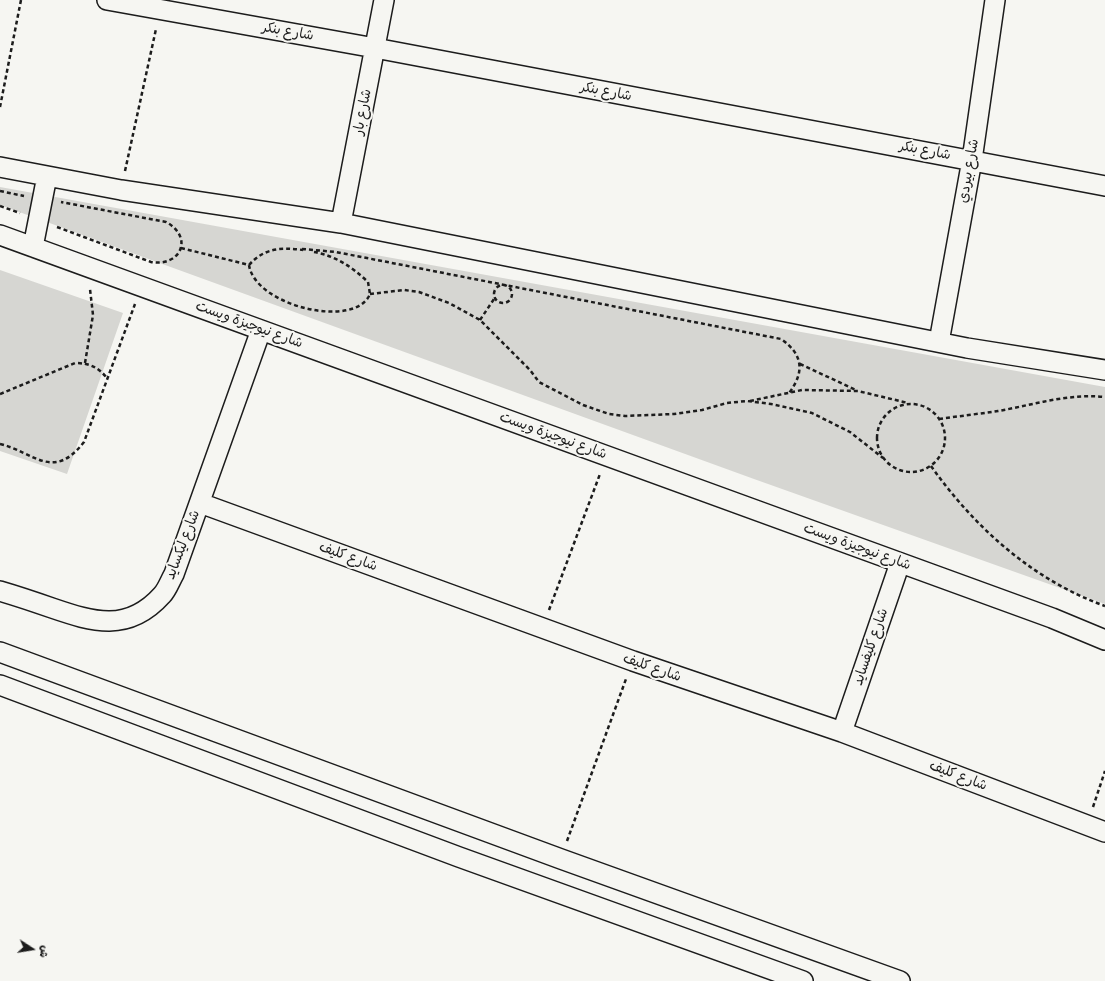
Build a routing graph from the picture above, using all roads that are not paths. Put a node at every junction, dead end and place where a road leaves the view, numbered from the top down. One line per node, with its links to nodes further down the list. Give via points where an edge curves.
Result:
1 (107, 0): 4 (street, شارع بنكر)
2 (384, 0): 4 (street, شارع بار)
3 (995, 0): 5 (street, شارع بيردي)
4 (375, 48): 5 (street, شارع بنكر); 9 (street, شارع بار)
5 (972, 160): 8 (street, شارع بنكر); 13 (street, شارع بيردي)
6 (0, 167): 7 (street)
7 (47, 176): 9 (street, via 121,190); 11 (street)
8 (1105, 186)
9 (341, 223): 13 (street)
10 (0, 235): 11 (street, شارع نيوجيزة ويست)
11 (33, 247): 12 (street, شارع نيوجيزة ويست)
12 (261, 330): 15 (street, شارع ليكسايد); 16 (street, شارع نيوجيزة ويست)
13 (939, 342): 14 (street)
14 (1105, 370)
15 (200, 503): 17 (street, شارع ليكسايد, via 174,574 162,595 145,610 124,620 100,622 77,617); 21 (street, شارع كليف, via 632,661)
16 (900, 563): 18 (street, شارع نيوجيزة ويست); 21 (street, شارع كليفسايد)
17 (0, 590)
18 (1105, 640)
19 (0, 652): 24 (street)
20 (0, 684): 23 (street, via 459,858)
21 (842, 732): 22 (street, شارع كليف)
22 (1105, 832)
23 (803, 981)
24 (900, 981)

